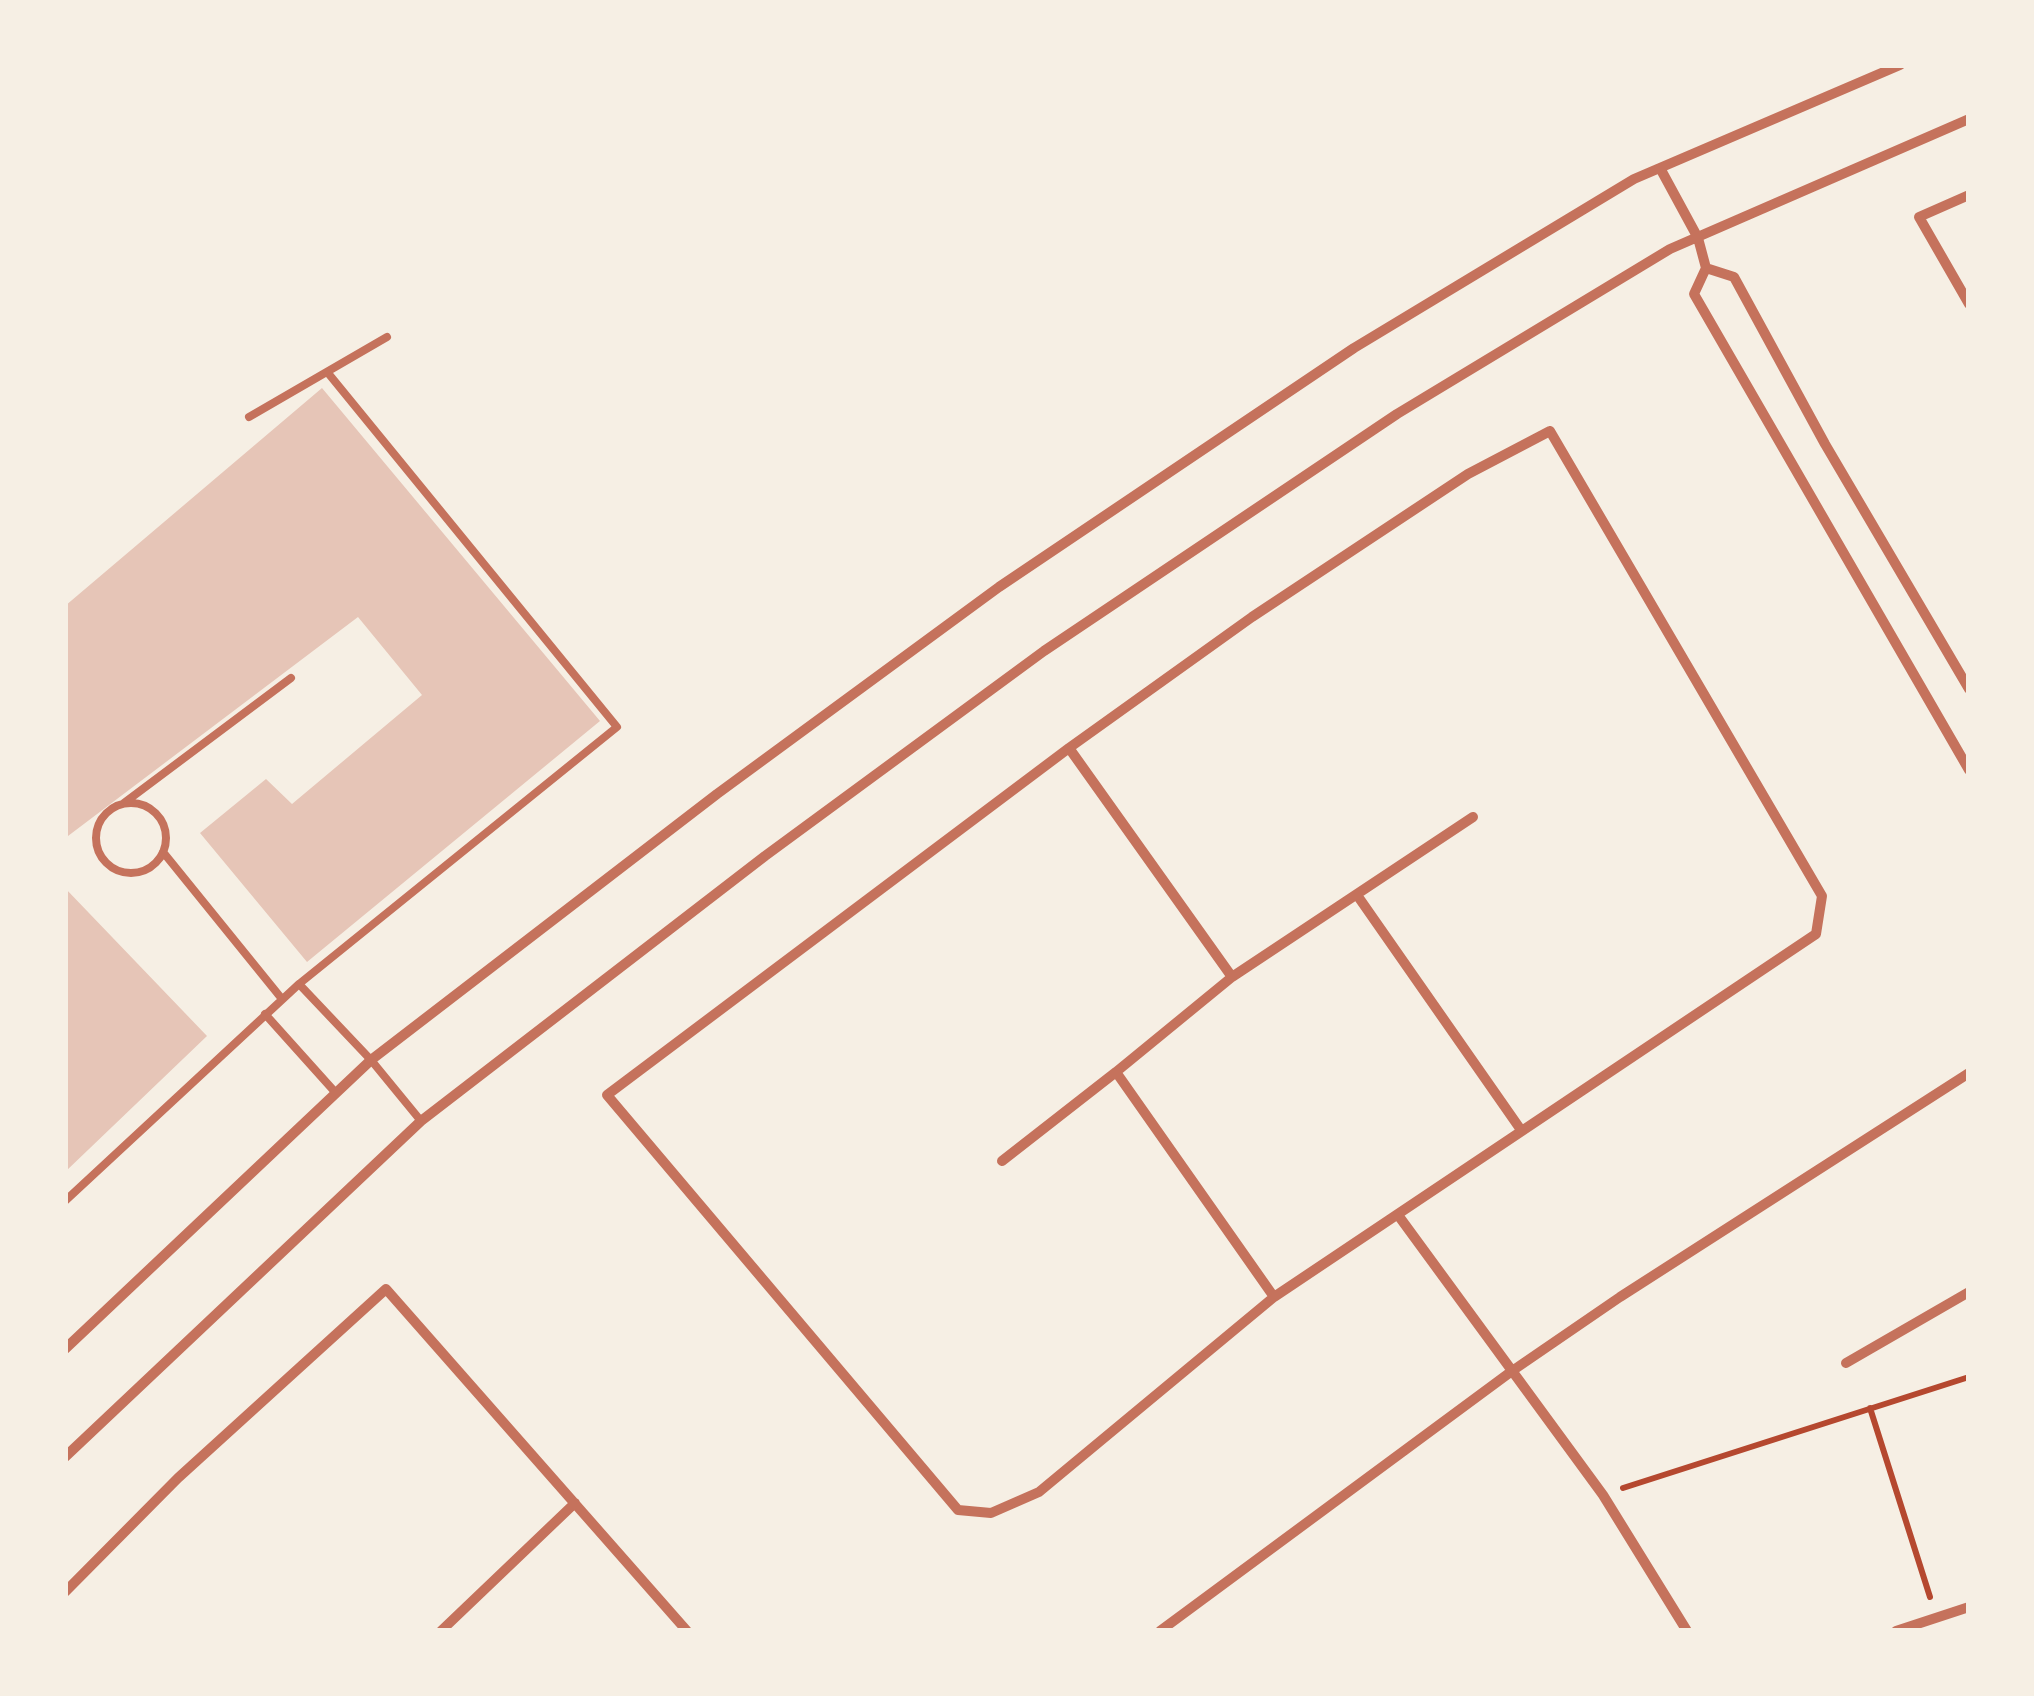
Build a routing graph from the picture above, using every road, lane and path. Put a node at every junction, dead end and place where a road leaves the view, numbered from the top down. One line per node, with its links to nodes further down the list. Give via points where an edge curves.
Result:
1 (1866, 65): 3 (lane)
2 (1900, 65): 3 (street)
3 (1872, 78): 5 (street)
4 (1969, 120): 7 (street)
5 (1660, 168): 7 (street); 25 (street, via 1354,348 999,586)
6 (1969, 195): 9 (street, via 1919,216)
7 (1698, 238): 8 (street); 29 (street, via 1397,414 1044,650)
8 (1706, 268): 14 (street, via 1734,278); 16 (street, via 1694,294)
9 (1969, 304)
10 (387, 337): 11 (lane)
11 (328, 373): 12 (lane); 22 (lane, via 617,727)
12 (249, 417)
13 (292, 678): 17 (lane)
14 (1969, 689)
15 (1069, 748): 21 (street); 30 (street, via 1451,485 1550,431 1822,896 1816,934); 35 (street, via 607,1095 958,1510 991,1512 1039,1492)
16 (1969, 770)
17 (124, 803): 19 (lane, via 158,816); 19 (lane, via 97,828 101,856 126,873 142,872)
18 (1473, 817): 20 (street)
19 (164, 852): 23 (lane)
20 (1357, 895): 21 (street); 30 (street)
21 (1232, 977): 26 (street)
22 (299, 984): 23 (lane); 25 (lane)
23 (282, 999): 24 (lane)
24 (265, 1014): 28 (lane); 32 (lane)
25 (371, 1060): 28 (street); 29 (lane)
26 (1116, 1072): 31 (street); 35 (street)
27 (1969, 1074): 38 (street)
28 (335, 1092): 36 (street)
29 (421, 1121): 41 (street)
30 (1521, 1130): 33 (street)
31 (1002, 1160)
32 (65, 1201)
33 (1398, 1215): 35 (street); 38 (street)
34 (1969, 1292): 37 (street)
35 (1274, 1298)
36 (65, 1348)
37 (1846, 1363)
38 (1512, 1372): 42 (street); 49 (street)
39 (1969, 1377): 40 (path)
40 (1870, 1408): 42 (path); 46 (path)
41 (65, 1457)
42 (1603, 1494): 50 (street)
43 (576, 1503): 44 (street, via 386,1289 178,1478); 47 (street); 48 (street)
44 (65, 1592)
45 (1969, 1607): 46 (street)
46 (1937, 1618): 51 (street)
47 (440, 1631)
48 (687, 1631)
49 (1160, 1631)
50 (1687, 1631)
51 (1896, 1631)

